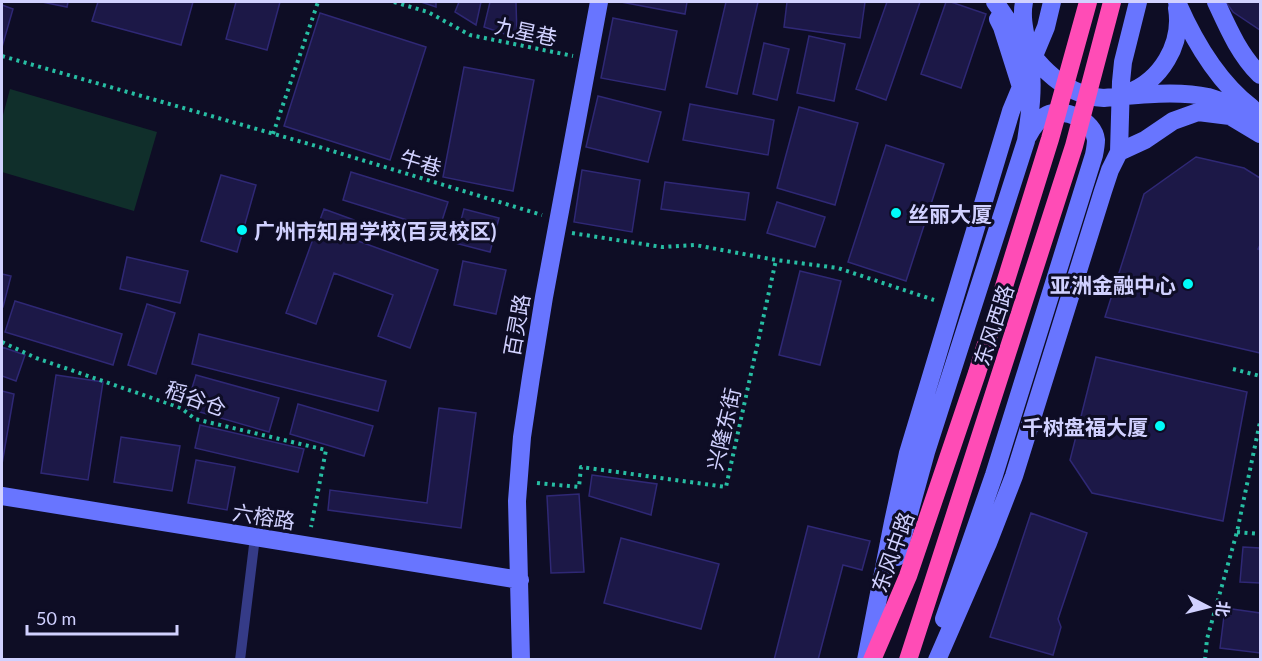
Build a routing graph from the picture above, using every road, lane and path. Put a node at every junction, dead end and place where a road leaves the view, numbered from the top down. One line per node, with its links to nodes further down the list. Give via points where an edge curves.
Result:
1 (318, 2): 21 (path)
2 (394, 2): 15 (path, 九星巷, via 428,12 470,35)
3 (599, 2): 15 (street, 百灵路)
4 (984, 2): 17 (street, via 1002,27)
5 (994, 2): 13 (street); 20 (street, via 1023,70)
6 (1024, 2): 13 (street)
7 (1052, 2): 17 (street)
8 (1088, 2): 32 (highway, 东风西路, via 1050,139)
9 (1112, 2): 43 (highway, 东风西路, via 1074,146)
10 (1138, 2): 24 (street, via 1123,62)
11 (1176, 2): 18 (street, via 1176,39 1166,62 1138,89); 19 (street, via 1219,75)
12 (1216, 2): 16 (street, via 1238,47)
13 (1026, 40): 18 (street, via 1049,74 1066,87 1101,98); 20 (street, via 1031,63)
14 (2, 56): 21 (path, 牛巷)
15 (588, 59): 25 (street, 百灵路)
16 (1260, 75)
17 (1021, 87): 27 (street)
18 (1116, 96): 19 (street, via 1190,94)
19 (1260, 117)
20 (1030, 118): 23 (street)
21 (273, 134): 25 (path, 牛巷)
22 (1260, 134): 24 (street, via 1230,116 1198,112 1173,121)
23 (1026, 141): 42 (street, via 926,452); 44 (street, via 1039,121 1060,112 1084,121 1096,140 1087,181 994,475)
24 (1119, 152): 45 (street, via 1103,191 1014,476)
25 (558, 225): 26 (path, 牛巷, via 662,247 695,245); 33 (street, 百灵路, via 531,377)
26 (776, 260): 27 (path, 牛巷, via 838,268); 33 (path, 兴隆东街, via 726,487 581,467 579,487)
27 (952, 306): 42 (street, via 900,488)
28 (2, 342): 38 (path, 稻谷仓, via 36,358 181,408 195,418 326,450)
29 (1233, 369): 30 (path)
30 (1260, 376)
31 (1260, 422): 35 (path)
32 (949, 457): 42 (highway, 东风中路, via 909,576)
33 (518, 481): 39 (street, 百灵路)
34 (2, 496): 37 (street, 六榕路)
35 (1237, 532): 36 (path); 46 (path, via 1207,639)
36 (1260, 534)
37 (255, 537): 38 (street, 六榕路); 40 (lane)
38 (308, 546): 39 (street, 六榕路)
39 (520, 580): 41 (street, 百灵路)
40 (240, 660)
41 (521, 660)
42 (869, 660)
43 (908, 660)
44 (930, 660)
45 (937, 660)
46 (1205, 660)

